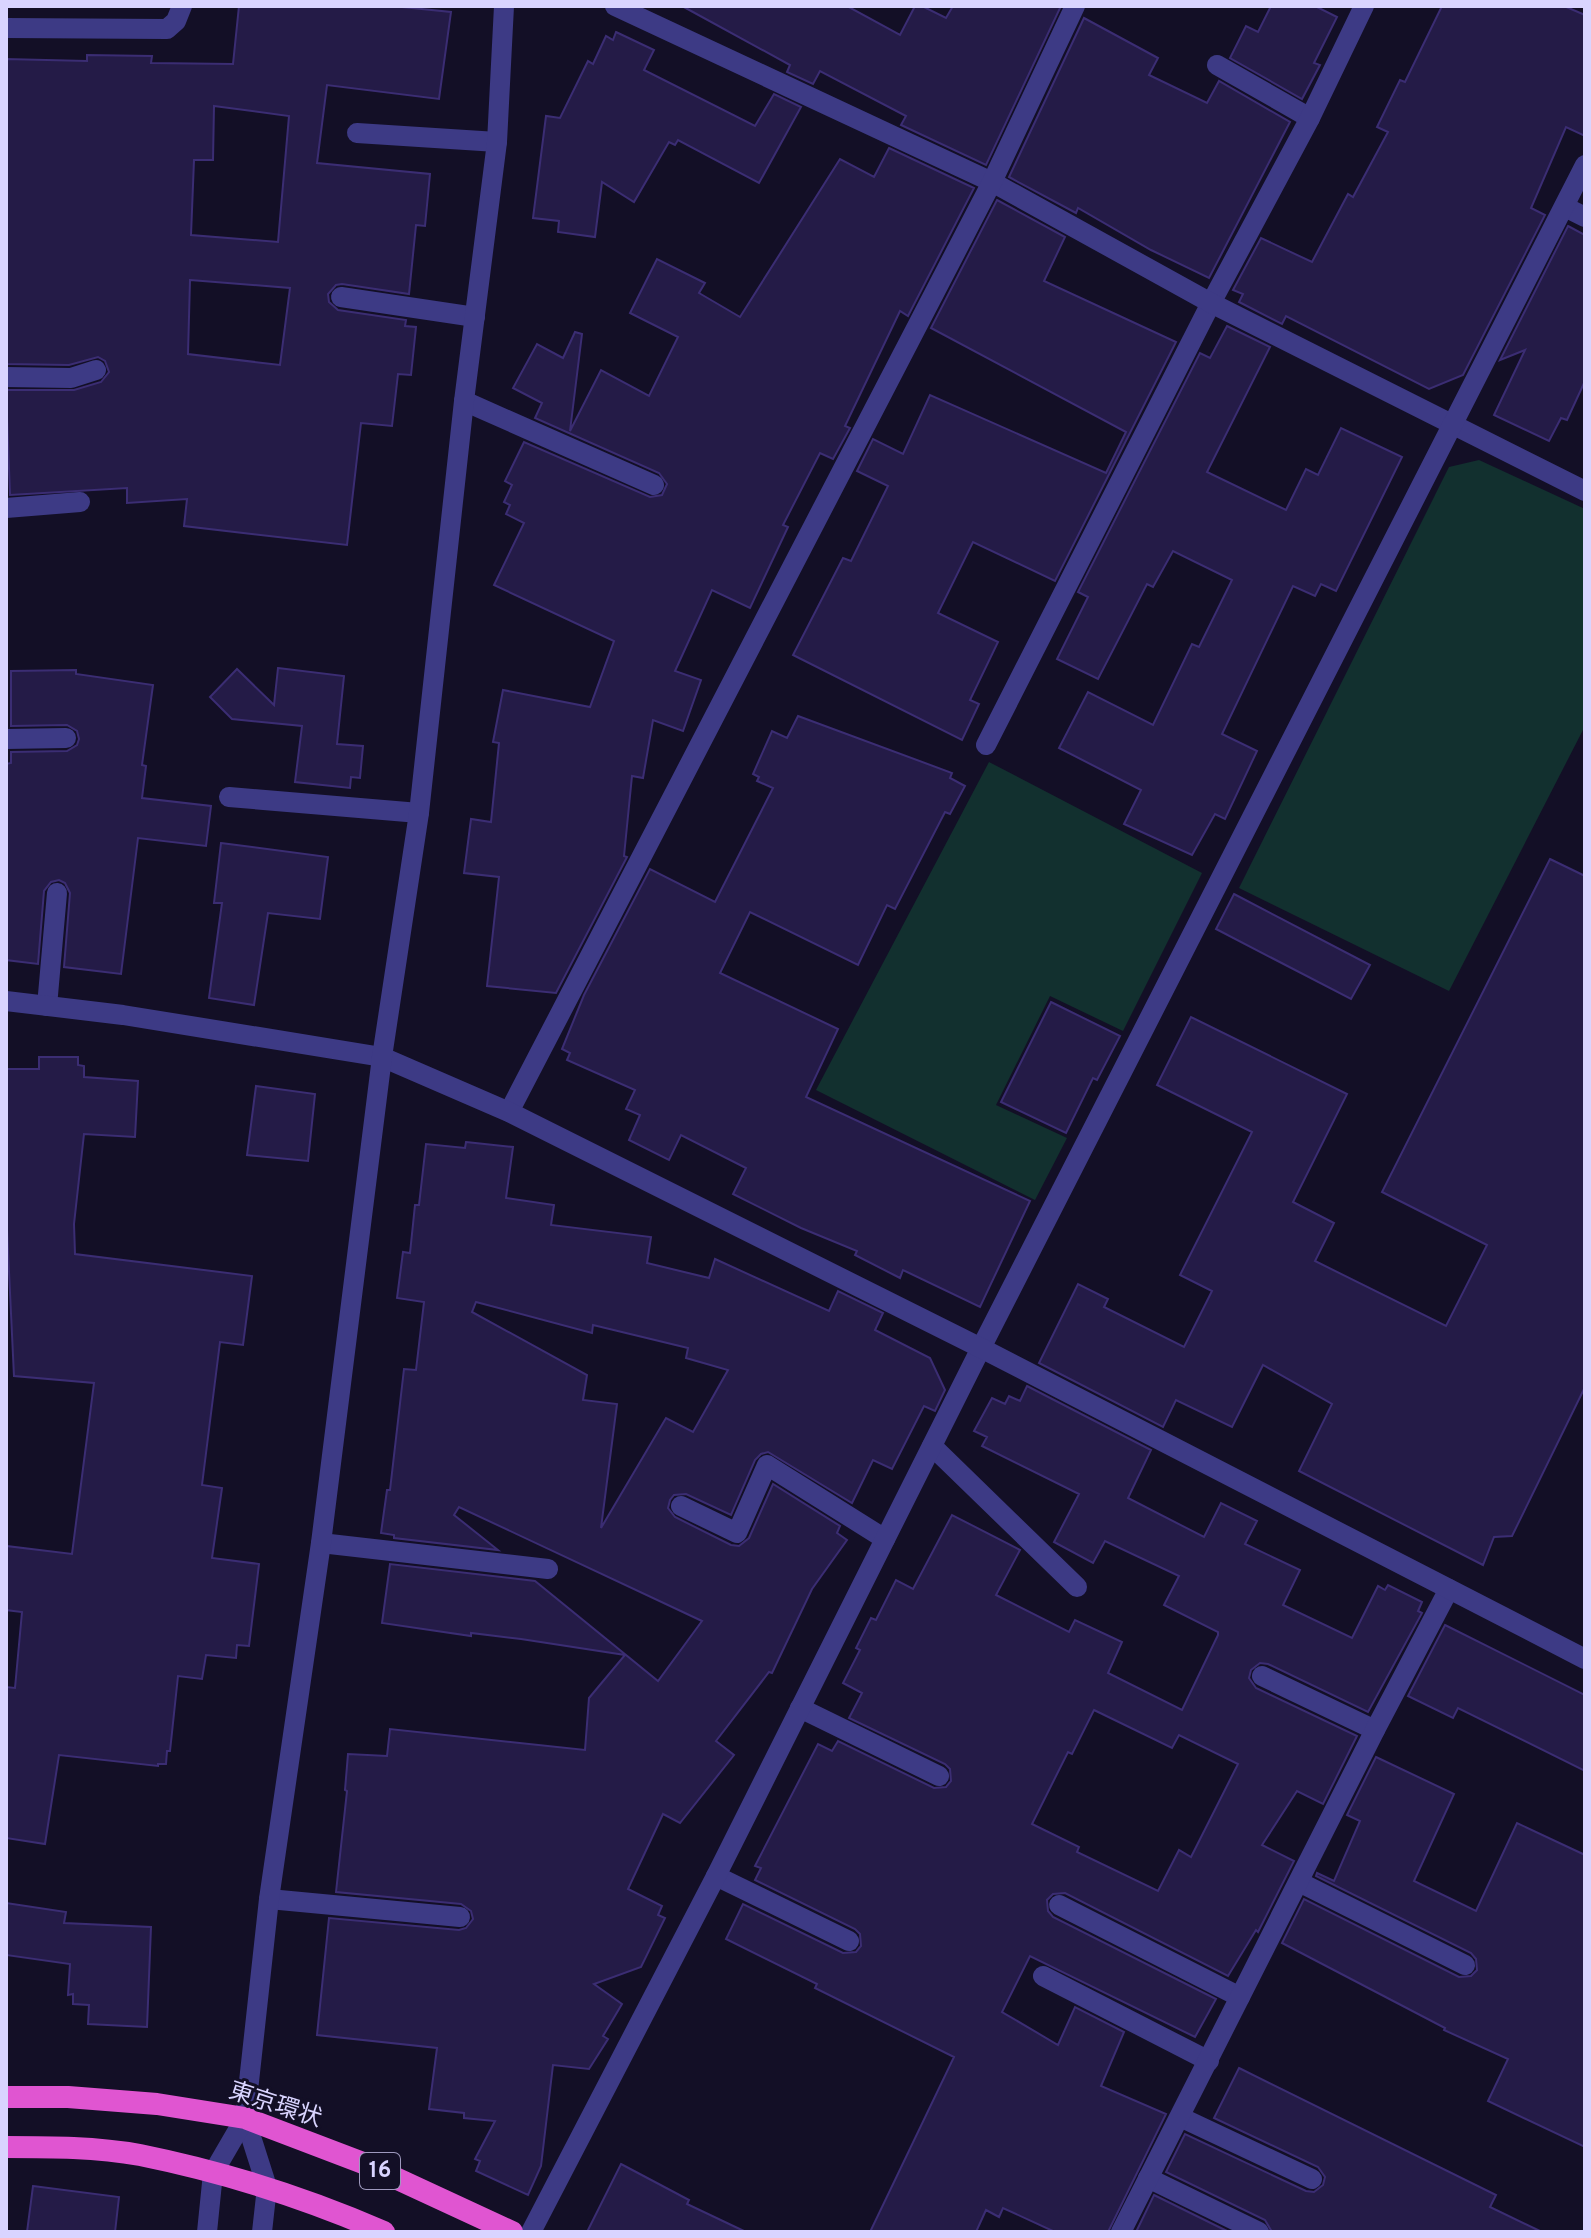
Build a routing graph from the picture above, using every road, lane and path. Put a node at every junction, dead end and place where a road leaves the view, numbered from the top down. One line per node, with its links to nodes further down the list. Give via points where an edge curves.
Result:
1 (182, 6): 6 (street, via 167,29)
2 (504, 6): 10 (street)
3 (615, 6): 12 (street)
4 (1075, 6): 12 (street)
5 (1364, 6): 8 (street)
6 (6, 28)
7 (1217, 65): 8 (street)
8 (1310, 118): 16 (street)
9 (357, 133): 10 (street)
10 (497, 142): 17 (street)
11 (1585, 165): 13 (street)
12 (992, 182): 16 (street); 35 (street)
13 (1565, 207): 14 (street); 21 (street)
14 (1585, 217)
15 (341, 297): 17 (street)
16 (1211, 303): 21 (street); 28 (street)
17 (475, 317): 20 (street)
18 (96, 370): 19 (street, via 71,378)
19 (6, 377)
20 (464, 401): 22 (street); 30 (street)
21 (1453, 425): 23 (street); 36 (street)
22 (654, 485)
23 (1585, 491)
24 (80, 502): 25 (street)
25 (6, 508)
26 (66, 738): 27 (street)
27 (6, 739)
28 (986, 745)
29 (229, 797): 30 (street)
30 (419, 813): 34 (street)
31 (57, 893): 33 (street)
32 (6, 1001): 33 (street)
33 (47, 1006): 34 (street)
34 (382, 1057): 35 (street); 40 (street)
35 (509, 1112): 36 (street)
36 (981, 1348): 37 (street); 43 (street)
37 (932, 1446): 39 (street); 42 (street)
38 (681, 1506): 39 (street, via 737,1533 767,1465)
39 (885, 1539): 46 (street)
40 (321, 1543): 41 (street); 51 (street)
41 (548, 1569)
42 (1077, 1587)
43 (1449, 1589): 44 (street); 47 (street)
44 (1585, 1659)
45 (1262, 1676): 47 (street)
46 (800, 1708): 48 (street); 49 (street)
47 (1375, 1730): 50 (street)
48 (939, 1776)
49 (716, 1876): 54 (street); 71 (street)
50 (1299, 1882): 55 (street); 57 (street)
51 (269, 1899): 53 (street); 61 (street)
52 (1059, 1905): 57 (street)
53 (460, 1917)
54 (849, 1941)
55 (1465, 1965)
56 (1043, 1976): 58 (street)
57 (1240, 1997): 58 (street)
58 (1209, 2061): 60 (street)
59 (6, 2097): 61 (highway, 東京環状 / 16, via 157,2104)
60 (1180, 2117): 64 (street); 65 (street)
61 (245, 2118): 63 (street); 66 (street); 70 (highway, 東京環状 / 16, via 363,2163)
62 (6, 2147): 63 (highway, 16, via 139,2155)
63 (213, 2173): 66 (highway, 16); 67 (street)
64 (1148, 2178): 72 (street); 73 (street)
65 (1312, 2179)
66 (267, 2187): 68 (street); 69 (highway, 16)
67 (207, 2232)
68 (262, 2232)
69 (384, 2232)
70 (512, 2232)
71 (531, 2232)
72 (1121, 2232)
73 (1259, 2232)

